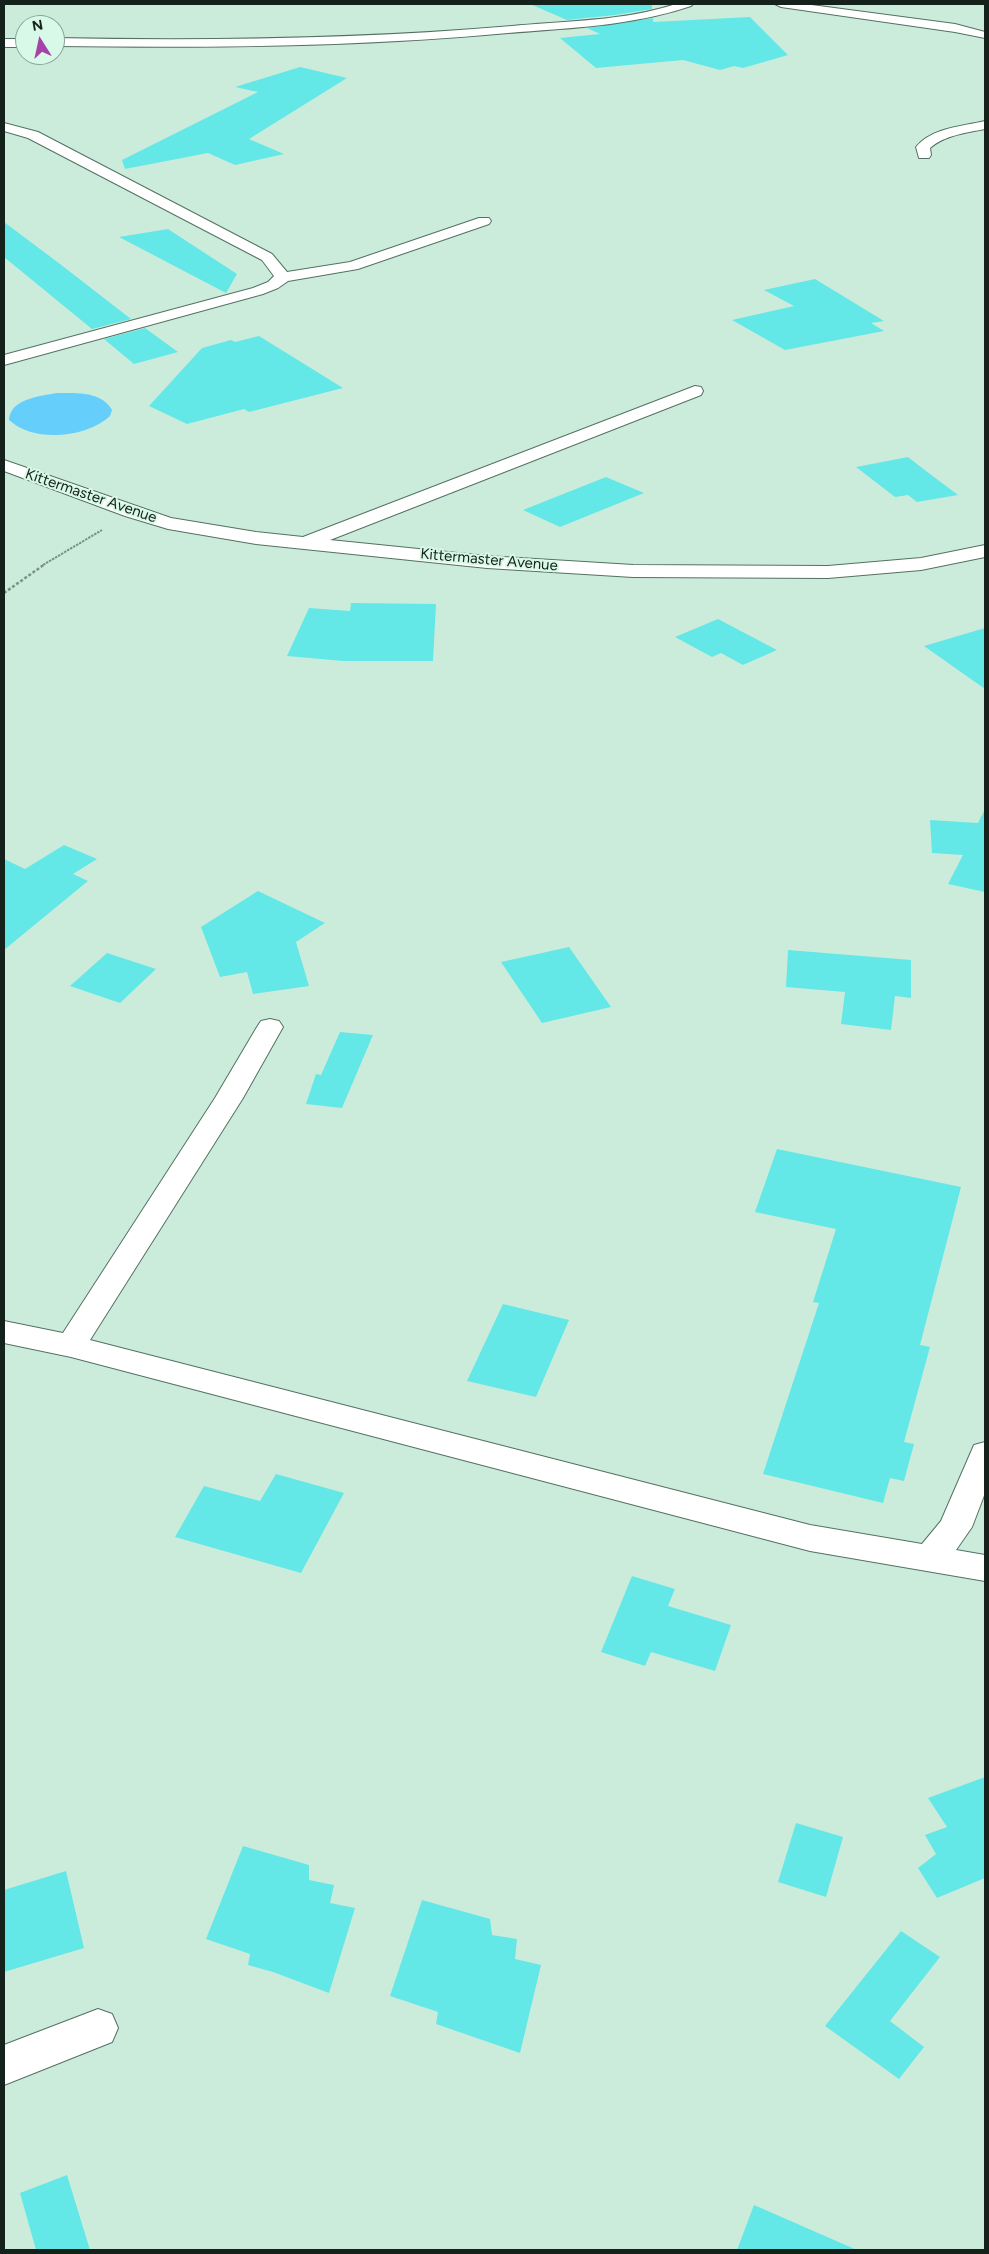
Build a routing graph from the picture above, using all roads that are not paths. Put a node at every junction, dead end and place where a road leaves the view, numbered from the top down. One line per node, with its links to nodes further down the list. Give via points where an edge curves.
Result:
1 (686, 4): 6 (street, via 639,15 580,23 314,43)
2 (781, 4): 4 (street)
3 (861, 4): 4 (street)
4 (843, 13): 5 (street)
5 (985, 35)
6 (65, 42)
7 (985, 125): 9 (street, via 934,140 923,147)
8 (4, 127): 11 (street, via 34,135 267,257)
9 (924, 155)
10 (484, 221): 11 (street, via 353,266)
11 (283, 277): 12 (street, via 273,285 249,294)
12 (4, 360)
13 (695, 390): 15 (street)
14 (4, 465): 15 (street, Kittermaster Avenue, via 132,512 178,524 256,538)
15 (305, 542): 16 (street, Kittermaster Avenue, via 487,562 633,571 828,572 921,564)
16 (985, 551)
17 (270, 1027): 19 (street, via 229,1098)
18 (4, 1332): 19 (street)
19 (70, 1346): 21 (street, via 810,1538)
20 (985, 1454): 21 (street, via 955,1527)
21 (931, 1557): 22 (street)
22 (985, 1568)
23 (98, 2028): 24 (street)
24 (4, 2065)

